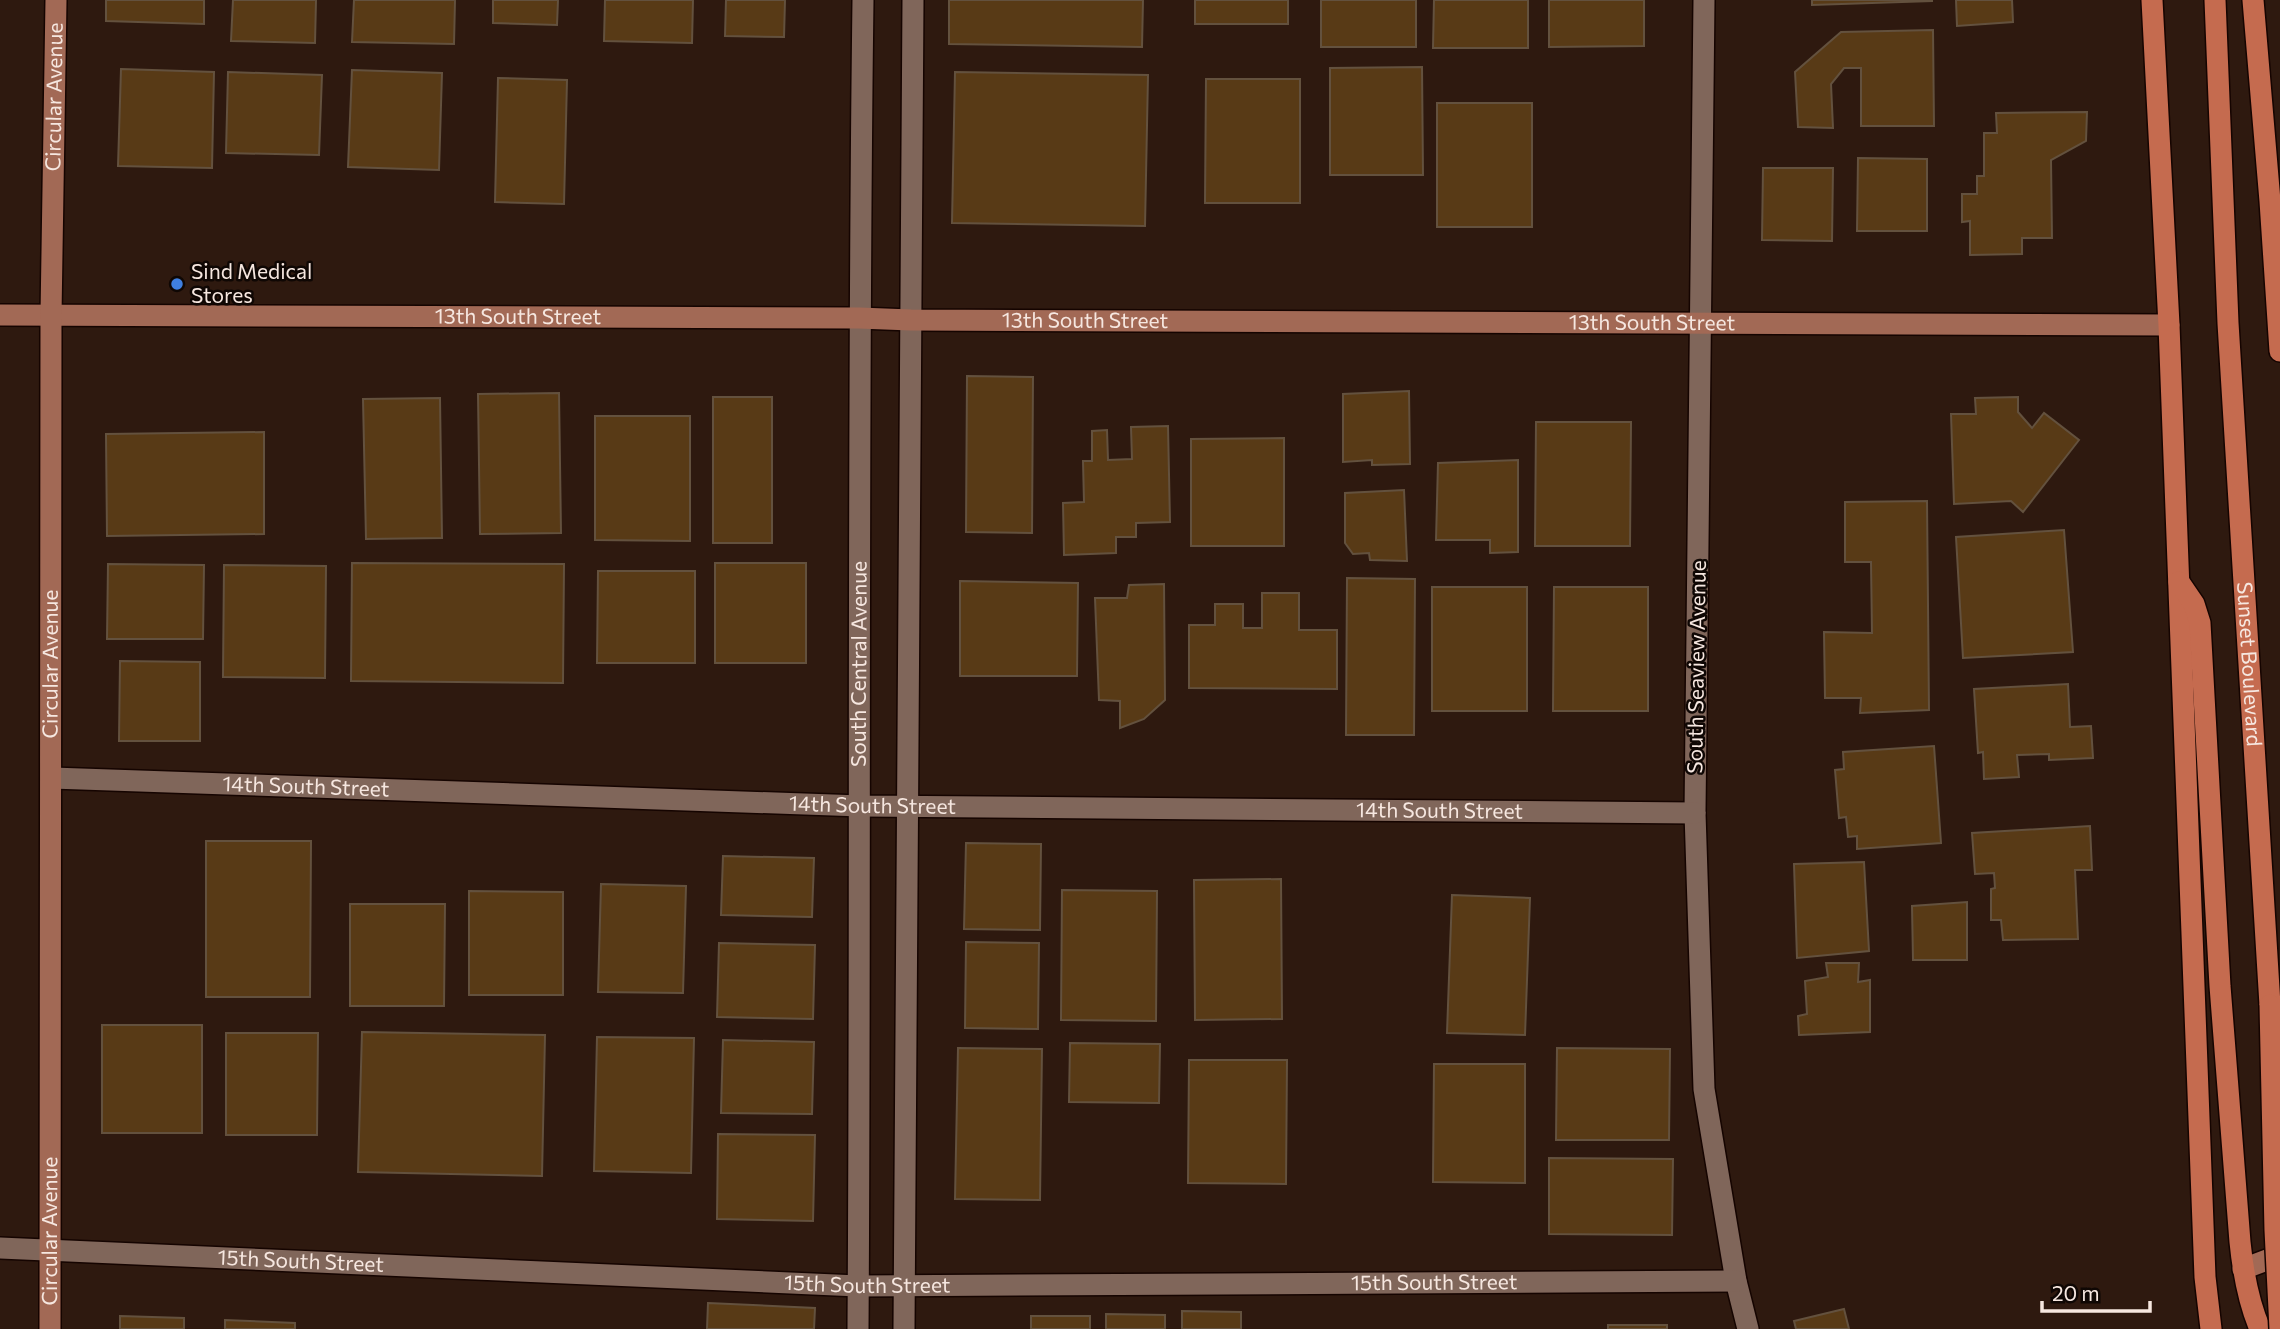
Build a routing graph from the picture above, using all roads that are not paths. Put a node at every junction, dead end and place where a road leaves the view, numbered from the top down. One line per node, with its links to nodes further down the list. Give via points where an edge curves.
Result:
1 (56, 0): 8 (street, Circular Avenue)
2 (863, 0): 10 (street, South Central Avenue)
3 (913, 0): 11 (street)
4 (1704, 0): 12 (street, South Seaview Avenue)
5 (2152, 0): 13 (main road)
6 (2216, 0): 33 (main road, Sunset Boulevard, bridge, via 2228,323 2270,1004)
7 (2253, 0): 14 (main road)
8 (51, 315): 9 (street, 13th South Street); 10 (street, 13th South Street); 16 (street, Circular Avenue)
9 (0, 316)
10 (859, 318): 11 (street, 13th South Street); 17 (street, South Central Avenue)
11 (911, 320): 12 (street, 13th South Street); 18 (street)
12 (1701, 324): 13 (street, 13th South Street); 19 (street, South Seaview Avenue)
13 (2169, 326): 15 (main road)
14 (2280, 351)
15 (2179, 582): 23 (main road, via 2200,623 2220,986); 31 (main road)
16 (52, 778): 17 (street, 14th South Street); 21 (street, Circular Avenue)
17 (861, 806): 18 (street, 14th South Street); 25 (street, South Central Avenue)
18 (907, 807): 19 (street, 14th South Street); 26 (street)
19 (1695, 813): 24 (street, South Seaview Avenue, via 1704,1089)
20 (0, 1248): 21 (street, 15th South Street)
21 (51, 1249): 25 (street, 15th South Street); 27 (street, Circular Avenue)
22 (2280, 1255): 23 (street)
23 (2243, 1269): 32 (main road)
24 (1736, 1281): 26 (street, 15th South Street); 30 (street, South Seaview Avenue)
25 (858, 1286): 26 (street, 15th South Street); 28 (street, South Central Avenue)
26 (905, 1286): 29 (street)
27 (50, 1329)
28 (858, 1329)
29 (904, 1329)
30 (1748, 1329)
31 (2210, 1329)
32 (2260, 1329)
33 (2280, 1329)

